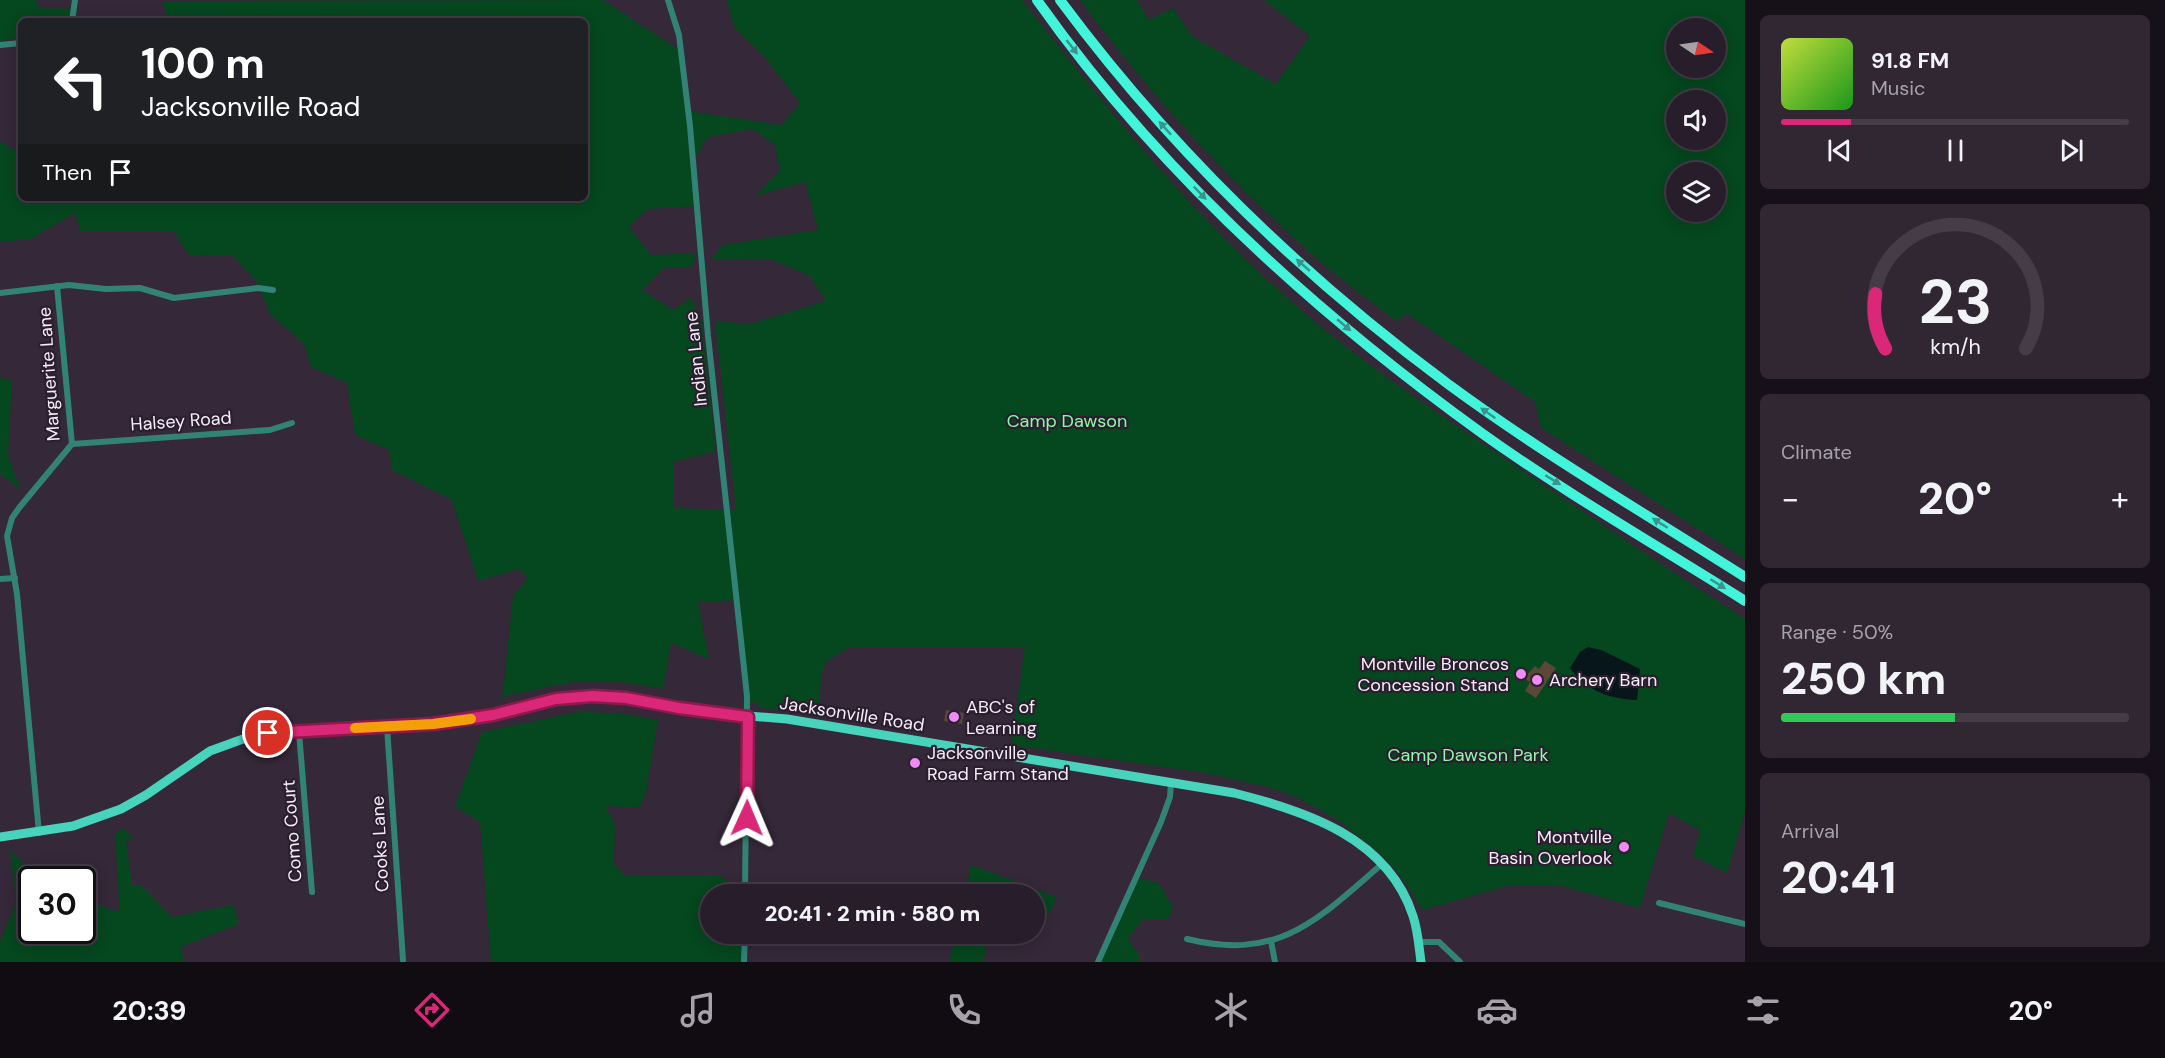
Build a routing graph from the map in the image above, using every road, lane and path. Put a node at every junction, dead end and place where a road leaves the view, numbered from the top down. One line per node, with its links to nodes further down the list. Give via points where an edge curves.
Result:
1 (75, 0): 5 (street)
2 (668, 0): 17 (street, Indian Lane, via 679,35 690,126)
3 (1036, 0): 16 (highway, one-way to 16, via 1102,84 1180,173 1234,228 1331,315 1484,434)
4 (1059, 0): 13 (highway, one-way to 4, via 1478,405 1343,300 1202,168 1121,78)
5 (72, 18)
6 (18, 43): 7 (street)
7 (0, 45)
8 (57, 286): 9 (street, via 140,288 174,298 258,288); 10 (street); 12 (street, Marguerite Lane)
9 (273, 290)
10 (0, 293)
11 (292, 423): 12 (street, Halsey Road, via 270,430)
12 (72, 444): 14 (street, Marguerite Lane, via 12,518 7,536)
13 (1745, 577)
14 (15, 578): 15 (street); 21 (street, Marguerite Lane)
15 (0, 579)
16 (1745, 601)
17 (748, 717): 18 (main road, Jacksonville Road, via 593,696 556,699 465,720); 20 (main road, Jacksonville Road, via 860,730); 24 (street, Indian Lane)
18 (387, 727): 19 (main road, Jacksonville Road); 32 (street, Cooks Lane)
19 (299, 732): 21 (main road, Jacksonville Road, via 254,735 219,747 128,806 73,826); 25 (street, Como Court)
20 (1172, 783): 23 (main road, Jacksonville Road, via 1234,793 1311,816 1353,838); 34 (street, via 1167,806)
21 (39, 832): 22 (main road, Jacksonville Road)
22 (0, 837)
23 (1382, 864): 29 (street, via 1327,912 1302,929); 30 (main road, Jacksonville Road, via 1406,897)
24 (746, 884)
25 (312, 892)
26 (1659, 903): 27 (street)
27 (1745, 924)
28 (1187, 939): 29 (street, via 1214,945)
29 (1271, 941): 35 (street)
30 (1418, 942): 36 (main road, Jacksonville Road); 37 (street, via 1438,942)
31 (745, 944): 33 (street)
32 (403, 960)
33 (744, 962)
34 (1098, 962)
35 (1275, 962)
36 (1420, 962)
37 (1460, 962)

